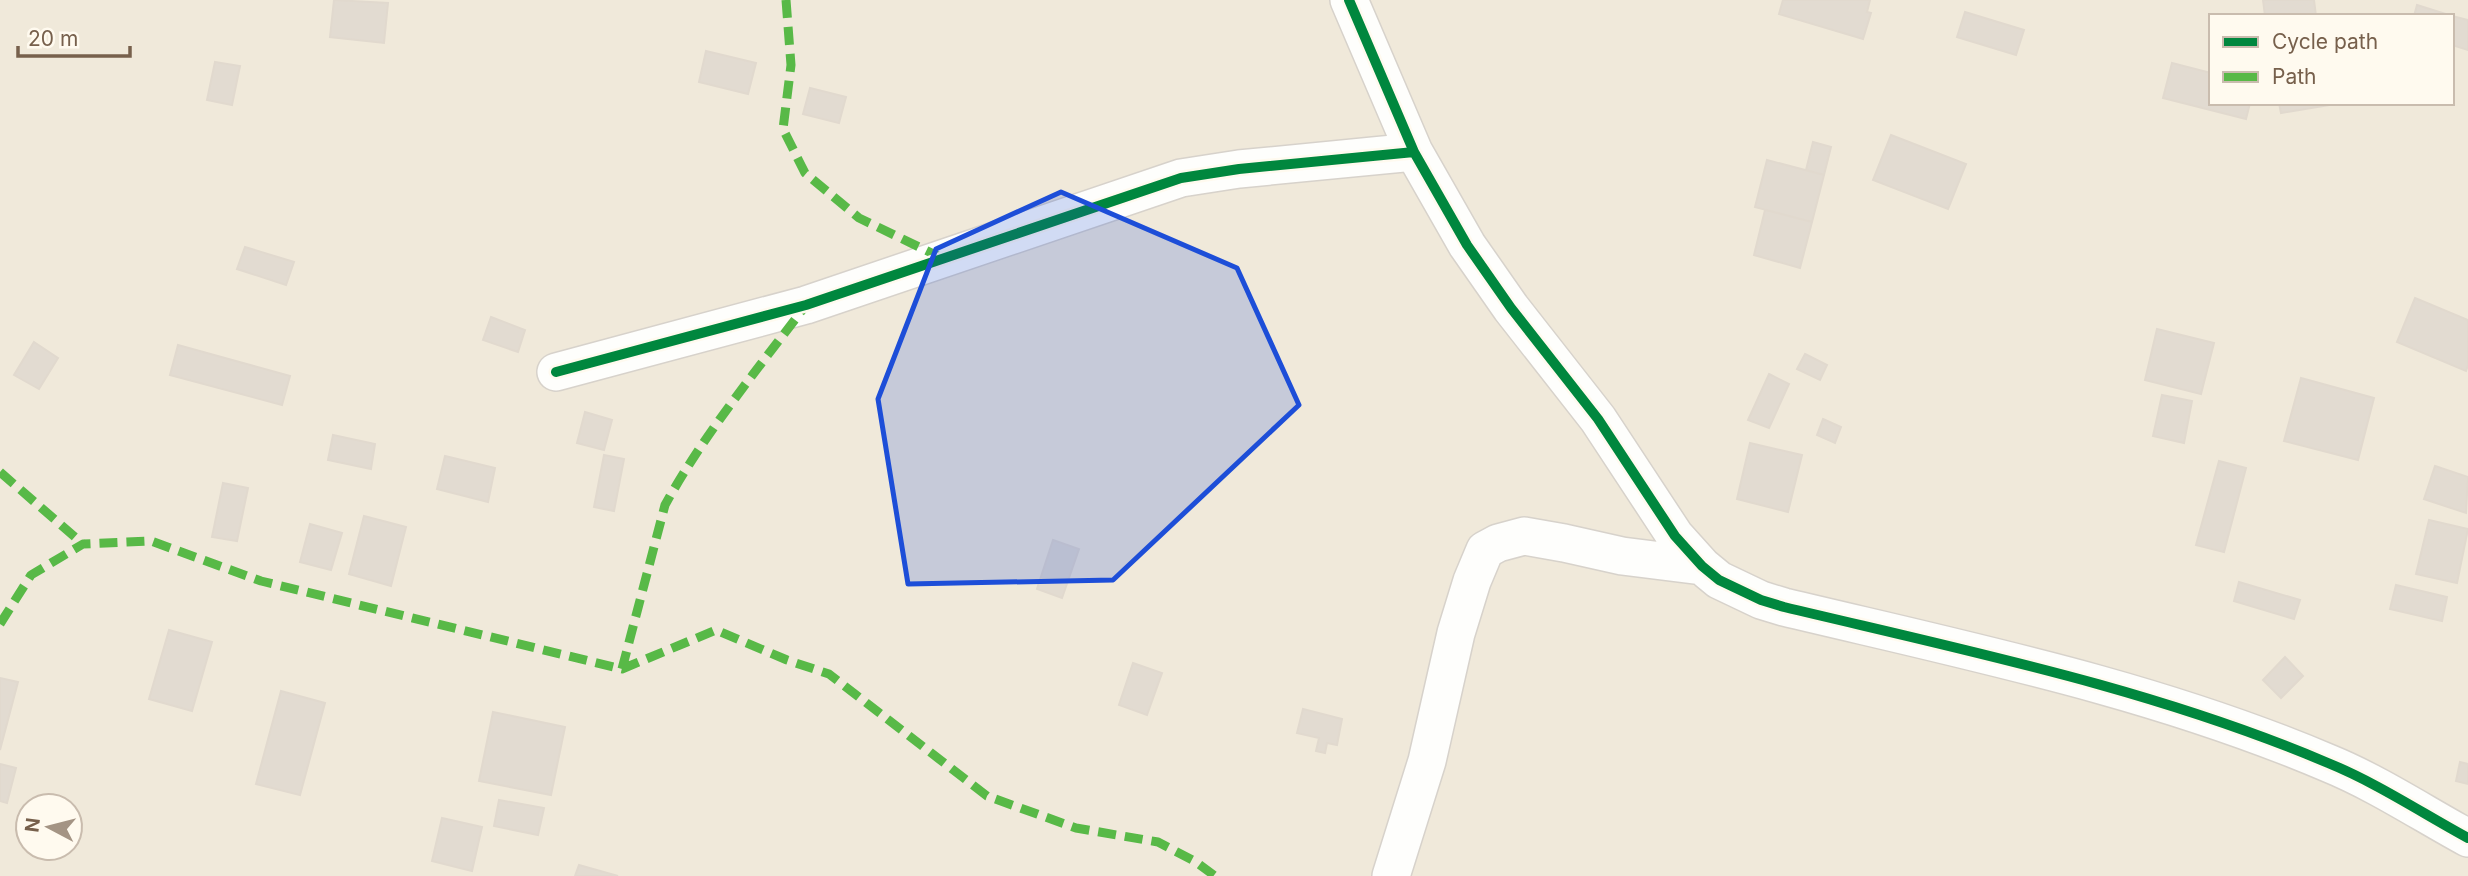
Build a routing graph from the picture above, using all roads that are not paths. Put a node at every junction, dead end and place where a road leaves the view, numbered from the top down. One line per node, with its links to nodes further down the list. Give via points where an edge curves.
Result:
1 (1349, 0): 2 (street)
2 (1414, 152): 3 (street, via 1181,178 806,305); 4 (street, via 1467,245 1598,419 1675,536)
3 (556, 372)
4 (1702, 566): 5 (street, via 1719,580 1784,607 2086,679 2252,732 2332,764); 6 (street, via 1524,536 1485,550 1456,633 1427,761)
5 (2468, 838)
6 (1391, 876)

